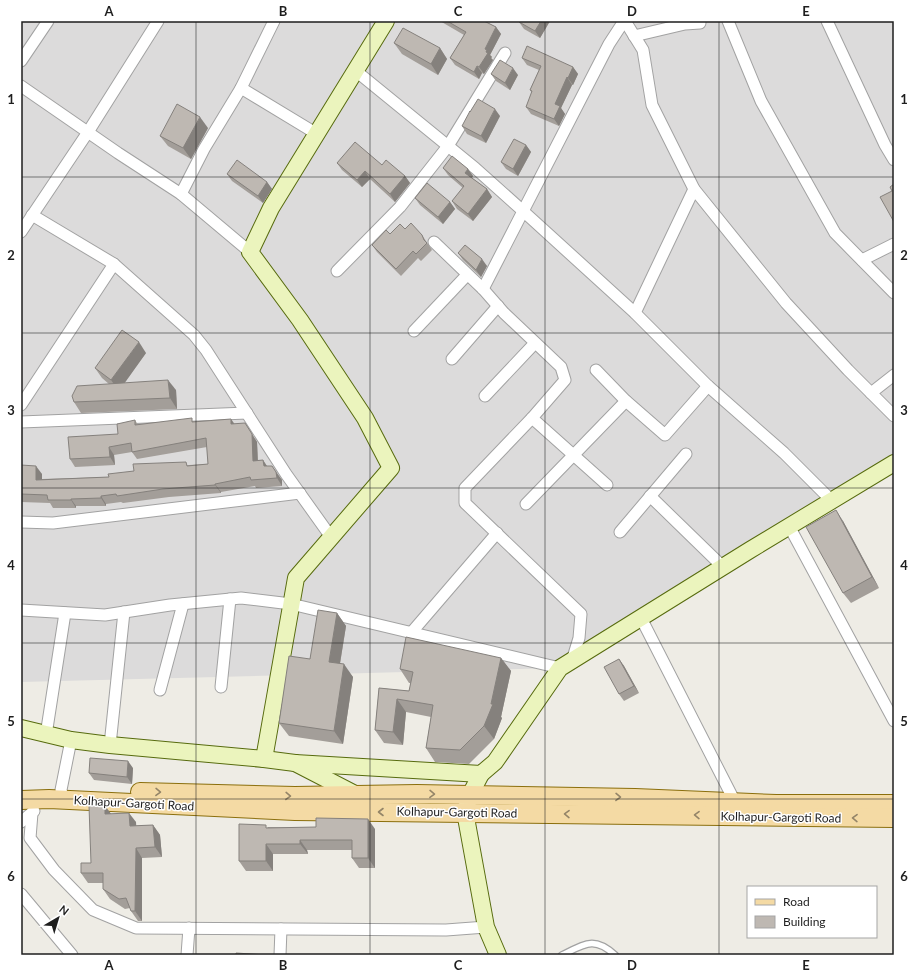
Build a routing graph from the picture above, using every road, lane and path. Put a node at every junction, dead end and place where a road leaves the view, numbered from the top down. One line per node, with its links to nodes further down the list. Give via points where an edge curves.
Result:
1 (48, 21): 12 (street)
2 (158, 21): 16 (street)
3 (274, 21): 15 (street)
4 (386, 21): 13 (street)
5 (624, 21): 10 (street); 22 (street, via 609,44)
6 (700, 21): 9 (street)
7 (728, 21): 28 (street, via 761,101 799,169 835,233)
8 (827, 21): 19 (street)
9 (685, 22): 10 (street)
10 (634, 36): 20 (street, via 643,50 652,105)
11 (505, 52): 18 (street)
12 (21, 61)
13 (356, 71): 17 (street); 18 (street)
14 (21, 86): 16 (street)
15 (241, 88): 17 (street); 21 (street, via 204,149)
16 (88, 132): 21 (street); 23 (street)
17 (317, 134): 27 (street, via 271,208)
18 (448, 146): 22 (street); 30 (street, via 400,207)
19 (894, 160)
20 (694, 188): 35 (street); 42 (street, via 786,303)
21 (181, 194): 27 (street)
22 (523, 211): 32 (street); 35 (street)
23 (32, 215): 24 (street); 29 (street)
24 (21, 232)
25 (434, 242): 31 (street)
26 (894, 244): 28 (street)
27 (250, 252): 62 (street, via 300,320 364,418 391,468)
28 (862, 260): 33 (street)
29 (114, 264): 45 (street); 46 (street, via 194,336)
30 (337, 271)
31 (467, 275): 32 (street); 36 (street)
32 (483, 289): 34 (street)
33 (894, 293)
34 (498, 306): 37 (street); 38 (street)
35 (635, 313): 41 (street)
36 (414, 331)
37 (535, 343): 43 (street); 48 (street, via 561,367 565,380)
38 (452, 360)
39 (596, 370): 44 (street)
40 (894, 375): 42 (street)
41 (708, 386): 44 (street, via 665,435); 56 (street, via 784,453)
42 (871, 393): 47 (street)
43 (485, 396)
44 (626, 401): 51 (street)
45 (21, 405)
46 (247, 413): 49 (street); 54 (street)
47 (894, 416)
48 (532, 418): 51 (street); 61 (street, via 465,488 465,502)
49 (21, 422)
50 (686, 454): 55 (street)
51 (574, 455): 53 (street); 57 (street)
52 (894, 463): 56 (street)
53 (607, 485)
54 (300, 493): 58 (street, via 53,523); 62 (street)
55 (650, 496): 60 (street); 63 (street)
56 (832, 501): 59 (street)
57 (526, 504)
58 (21, 522)
59 (789, 526): 63 (street); 75 (street)
60 (620, 532)
61 (497, 533): 71 (street); 72 (street, via 581,614 579,638)
62 (331, 537): 66 (street, via 296,578)
63 (722, 567): 70 (street)
64 (230, 599): 65 (street); 66 (street); 73 (street)
65 (183, 604): 68 (street); 74 (street)
66 (291, 604): 71 (street); 80 (street)
67 (21, 610): 69 (street)
68 (124, 612): 69 (street, via 105,615); 79 (street)
69 (65, 613): 77 (street)
70 (641, 618): 72 (street); 87 (street)
71 (411, 633): 72 (street)
72 (566, 664): 82 (street, via 495,762)
73 (221, 687)
74 (160, 690)
75 (894, 720)
76 (21, 728): 77 (street)
77 (46, 735): 78 (street)
78 (71, 740): 79 (street); 86 (street)
79 (110, 745): 80 (street)
80 (264, 759): 81 (street)
81 (295, 763): 82 (street); 84 (street)
82 (481, 774): 85 (street)
83 (21, 790): 86 (main road)
84 (357, 795): 85 (main road, one-way to 85); 86 (main road, one-way to 84)
85 (470, 795): 87 (main road, one-way to 87); 90 (street)
86 (58, 796): 89 (main road, Kolhapur-Gargoti Road); 90 (main road, Kolhapur-Gargoti Road, one-way to 86, via 294,811)
87 (734, 802): 88 (main road)
88 (894, 804)
89 (26, 806): 92 (street); 95 (street, via 30,838 54,870 93,910 136,928)
90 (465, 812): 91 (main road, Kolhapur-Gargoti Road, one-way to 90); 94 (street)
91 (894, 818)
92 (21, 822)
93 (21, 894): 97 (street)
94 (486, 926): 96 (street, via 446,930); 100 (street)
95 (189, 928): 96 (street); 98 (street)
96 (281, 929): 99 (street)
97 (72, 955)
98 (187, 955)
99 (280, 955)
100 (498, 955)
101 (562, 955): 102 (lane, via 595,943 606,947)
102 (615, 955)

